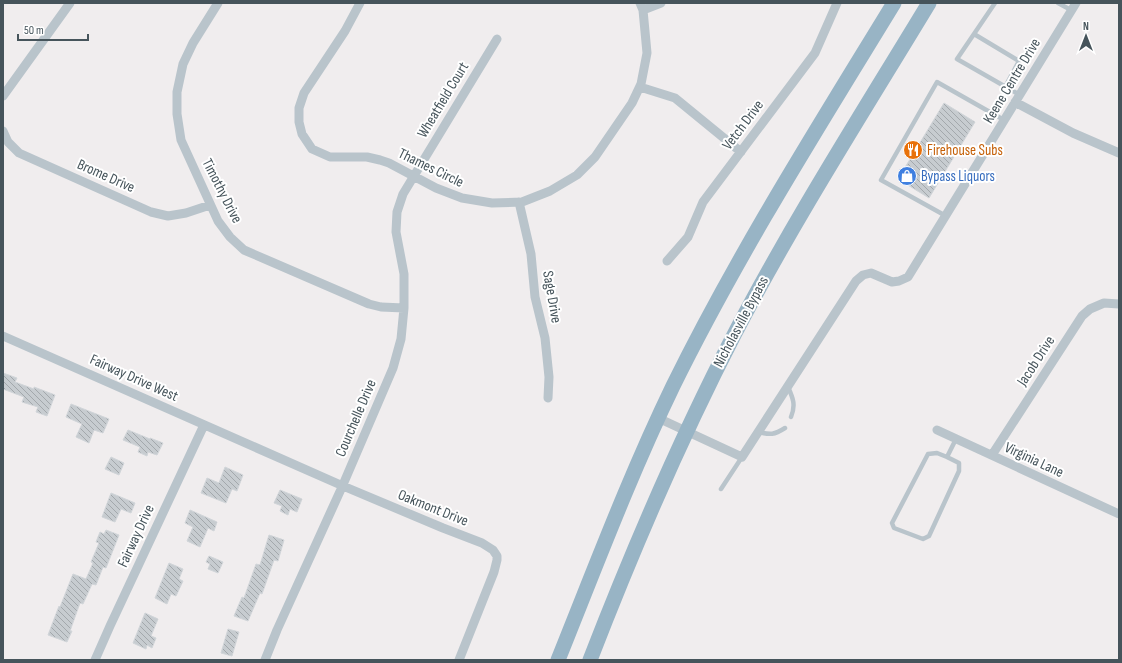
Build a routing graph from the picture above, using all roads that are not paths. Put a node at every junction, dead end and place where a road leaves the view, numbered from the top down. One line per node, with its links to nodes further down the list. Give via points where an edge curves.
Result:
1 (70, 3): 16 (street)
2 (218, 3): 24 (street, Timothy Drive, via 183,64 177,92 181,140)
3 (360, 3): 22 (street, Thames Circle, via 345,31 304,93 299,108 302,134 312,149 330,157 367,157 389,163)
4 (661, 3): 10 (street)
5 (837, 3): 20 (street, Vetch Drive, via 815,53)
6 (894, 3): 33 (highway, Nicholasville Bypass, via 748,245)
7 (930, 3): 36 (highway, Nicholasville Bypass, via 779,252)
8 (995, 3): 12 (lane)
9 (1058, 3): 11 (lane)
10 (642, 7): 14 (street, Thames Circle, via 647,53)
11 (1074, 7): 17 (street, Keene Centre Drive)
12 (974, 34): 15 (lane, via 1019,62); 15 (lane, via 957,60)
13 (497, 39): 22 (street, Wheatfield Court)
14 (640, 87): 20 (street, via 675,98); 23 (street, Thames Circle, via 595,157 577,175 550,191)
15 (1005, 87): 17 (lane)
16 (3, 96)
17 (1018, 99): 18 (street, Keene Centre Drive); 21 (street, via 1073,133)
18 (1004, 120): 25 (street, Keene Centre Drive); 25 (lane, via 937,82 881,180)
19 (3, 131): 24 (street, Brome Drive, via 8,142 19,153 151,212 168,216)
20 (741, 152): 26 (street, Vetch Drive, via 704,202 688,237)
21 (1119, 153)
22 (413, 176): 23 (street, Thames Circle, via 462,198 492,203); 28 (street, Courchelle Drive, via 397,212 396,232 404,274)
23 (519, 202): 31 (street, Sage Drive, via 531,254 535,297 545,338 549,377)
24 (210, 205): 28 (street, Timothy Drive, via 230,237 244,250 369,304)
25 (946, 216): 30 (street, Keene Centre Drive, via 908,277 892,282 871,273 856,281)
26 (667, 261)
27 (1119, 304): 41 (street, Jacob Drive, via 1104,303 1082,316)
28 (404, 308): 44 (street, Courchelle Drive, via 401,339 393,368)
29 (3, 336): 34 (street, Fairway Drive West)
30 (788, 386): 32 (lane, via 795,409); 38 (street)
31 (548, 398)
32 (791, 417)
33 (658, 418): 36 (street); 50 (highway, Nicholasville Bypass)
34 (204, 425): 40 (street, Fairway Drive West); 47 (street, Fairway Drive)
35 (785, 428): 38 (lane, via 776,434)
36 (686, 430): 42 (street); 51 (highway, Nicholasville Bypass)
37 (937, 430): 39 (street, Virginia Lane)
38 (758, 432): 42 (street)
39 (956, 438): 41 (street, Virginia Lane); 43 (lane)
40 (254, 446): 44 (street, Oakmont Drive)
41 (992, 455): 46 (street, Virginia Lane)
42 (742, 457): 45 (lane)
43 (947, 457): 43 (lane, via 936,452 928,454 892,522 894,528 923,540 929,536 959,471 959,463)
44 (343, 486): 48 (street, Courchelle Drive); 49 (street, Oakmont Drive, via 482,543 497,556 494,572)
45 (721, 489)
46 (1119, 514)
47 (96, 660)
48 (265, 660)
49 (459, 660)
50 (558, 660)
51 (590, 660)

